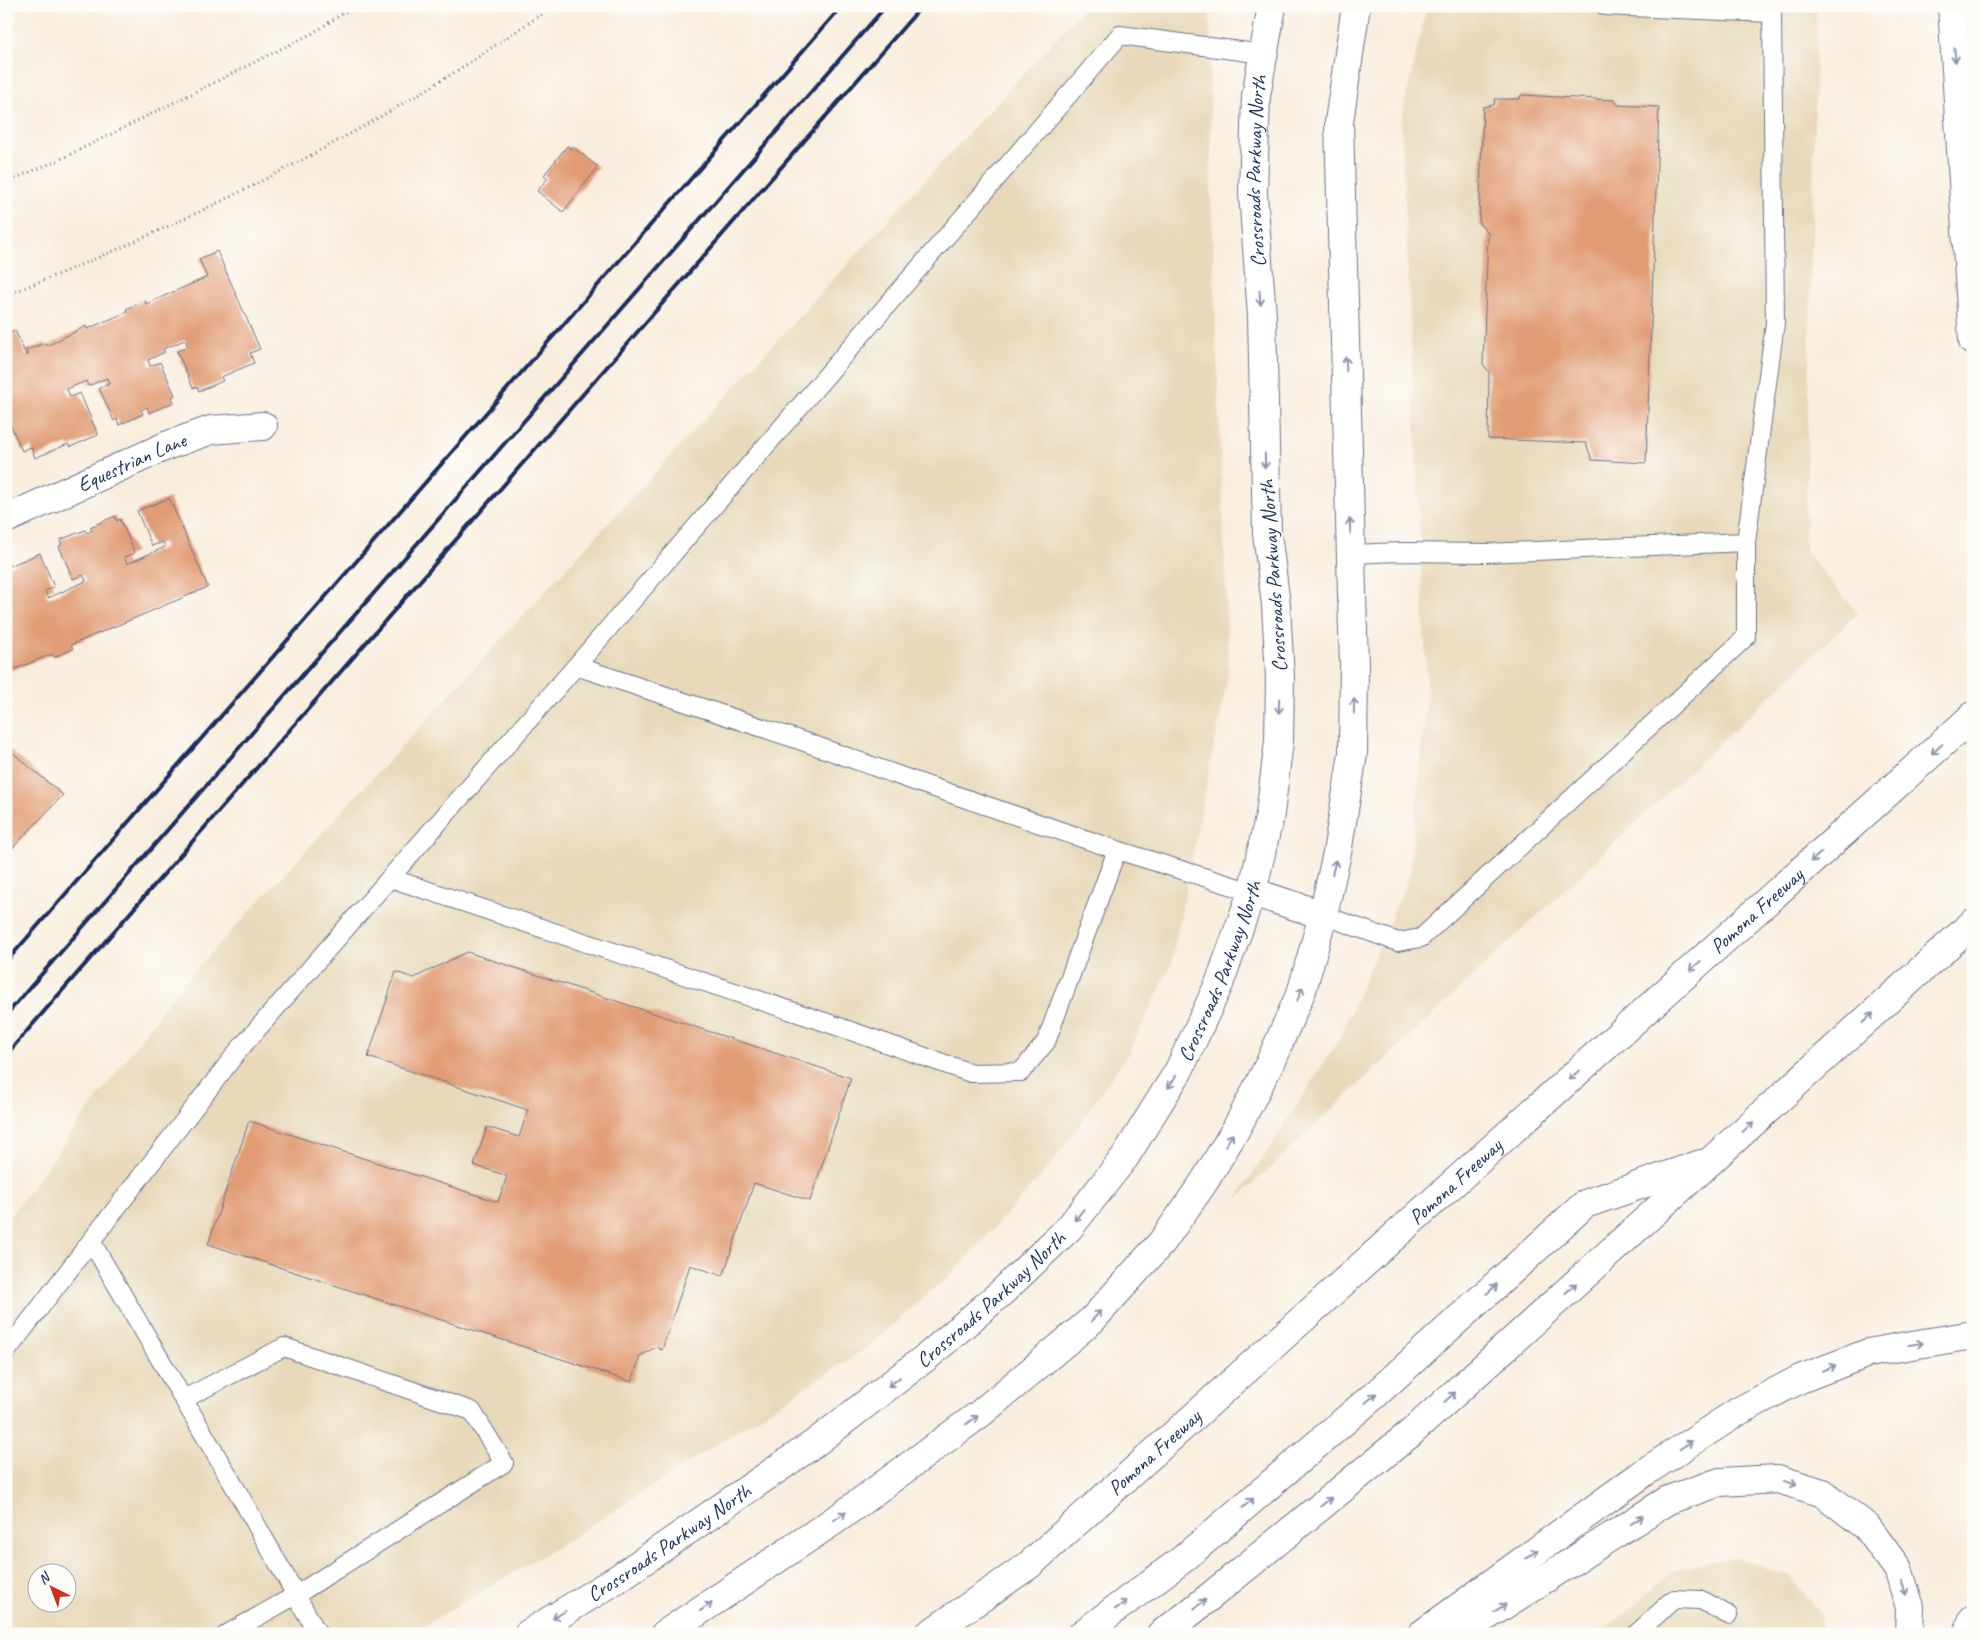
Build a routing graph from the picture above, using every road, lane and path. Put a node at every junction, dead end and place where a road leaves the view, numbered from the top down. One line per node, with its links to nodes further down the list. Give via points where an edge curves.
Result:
1 (354, 6): 8 (path, via 312,33 57,160)
2 (554, 6): 9 (path, via 426,90 278,173 131,244)
3 (1272, 6): 7 (main road, Crossroads Parkway North)
4 (1356, 6): 14 (main road, one-way to 4, via 1339,122)
5 (1605, 6): 13 (lane, via 1772,12 1775,323)
6 (1952, 6): 10 (main road, one-way to 10)
7 (1263, 54): 15 (lane, via 1120,35); 19 (main road, Crossroads Parkway North, one-way to 19, via 1256,96 1253,193 1262,316 1267,533 1276,605 1280,678 1278,741 1270,814)
8 (6, 182)
9 (6, 295)
10 (1973, 341)
11 (263, 426): 12 (main road, Equestrian Lane, via 212,430 166,446)
12 (6, 519)
13 (1746, 542): 14 (lane, via 1486,553); 20 (lane, via 1746,637 1422,938 1398,942)
14 (1351, 554): 20 (main road, one-way to 14, via 1338,853 1353,754)
15 (576, 666): 17 (lane); 18 (lane)
16 (1973, 716): 34 (main road, Pomona Freeway, one-way to 34, via 1029,1565)
17 (1117, 850): 18 (lane, via 1046,1042 1021,1072 970,1073); 19 (lane)
18 (390, 878): 23 (lane, via 238,1051)
19 (1252, 892): 20 (main road); 32 (main road, Crossroads Parkway North, one-way to 32, via 1219,984 1179,1070 1125,1157 1069,1228 929,1355 815,1443 617,1579)
20 (1323, 915): 33 (main road, one-way to 20, via 841,1516 974,1419 1092,1320 1162,1242 1236,1129 1302,990)
21 (1973, 923): 22 (main road, one-way to 21)
22 (1712, 1160): 35 (main road, one-way to 22, via 1198,1546 1377,1393 1585,1204); 36 (main road, one-way to 22, via 1412,1432)
23 (91, 1241): 25 (lane); 26 (lane)
24 (1973, 1335): 37 (main road, one-way to 24, via 1645,1472 1739,1411 1800,1379 1868,1353)
25 (6, 1352)
26 (184, 1399): 27 (lane); 27 (lane, via 284,1347 472,1411 504,1463)
27 (296, 1595): 30 (lane); 31 (lane)
28 (1728, 1615): 39 (lane, via 1700,1600 1674,1599)
29 (1973, 1619): 41 (main road)
30 (227, 1634)
31 (318, 1634)
32 (528, 1634)
33 (665, 1634)
34 (929, 1634)
35 (1082, 1634)
36 (1161, 1634)
37 (1422, 1634)
38 (1458, 1634): 40 (main road, one-way to 40, via 1668,1500 1720,1482 1778,1479 1823,1492 1867,1527 1898,1569 1910,1607)
39 (1636, 1634)
40 (1908, 1634)
41 (1967, 1634)

